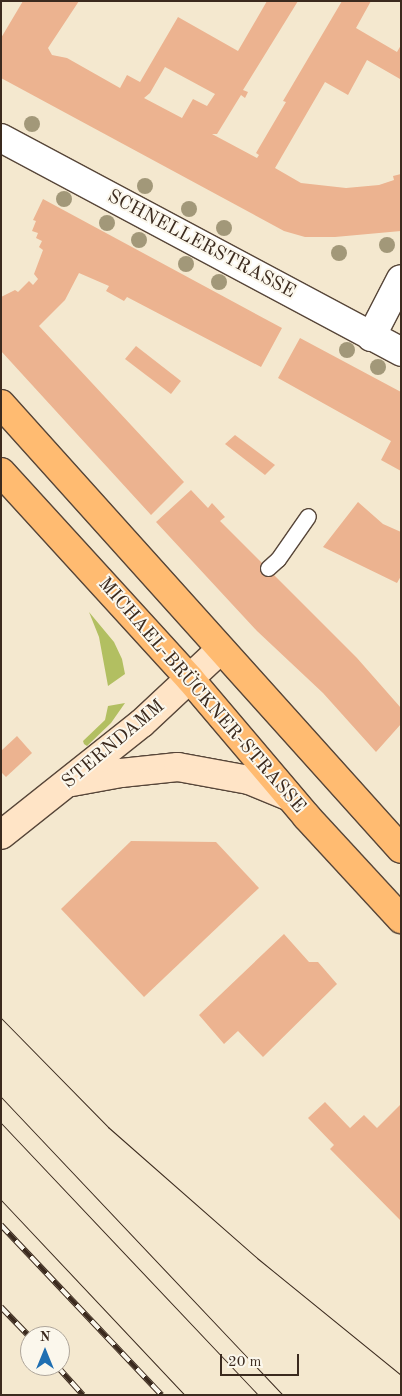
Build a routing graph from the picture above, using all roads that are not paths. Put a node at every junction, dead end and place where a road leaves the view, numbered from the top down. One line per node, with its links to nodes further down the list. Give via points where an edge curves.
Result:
1 (1, 138): 3 (street, SCHNELLERSTRASSE)
2 (401, 279): 3 (street)
3 (371, 337): 4 (street, SCHNELLERSTRASSE)
4 (401, 352)
5 (1, 404): 9 (main road)
6 (1, 472): 10 (main road, MICHAEL-BRÜCKNER-STRASSE)
7 (308, 516): 8 (lane)
8 (268, 568)
9 (221, 649): 10 (main road, STERNDAMM); 14 (main road)
10 (190, 680): 11 (main road, STERNDAMM); 12 (main road, MICHAEL-BRÜCKNER-STRASSE)
11 (71, 782): 12 (main road, via 121,772 184,768 249,780); 13 (main road, STERNDAMM)
12 (288, 796): 15 (main road, MICHAEL-BRÜCKNER-STRASSE)
13 (4, 828)
14 (401, 849)
15 (401, 919)

